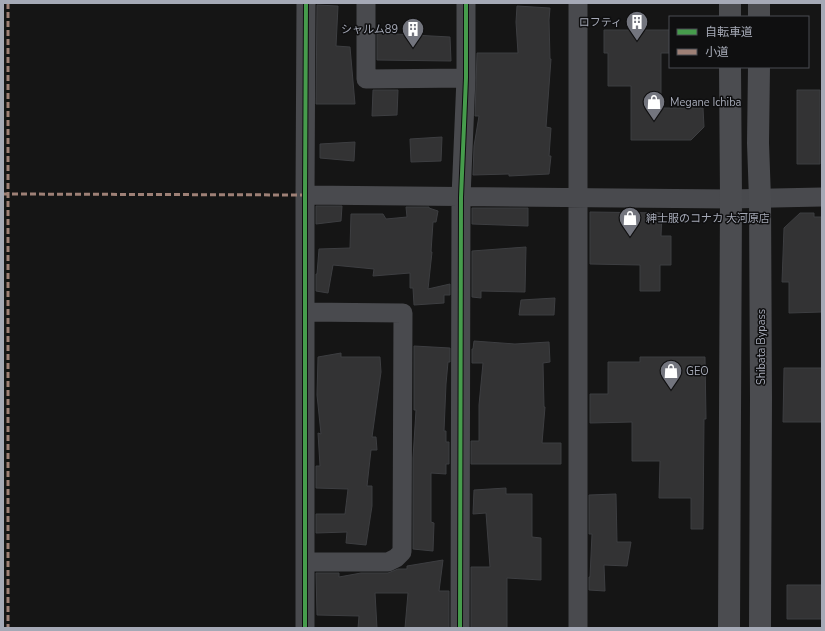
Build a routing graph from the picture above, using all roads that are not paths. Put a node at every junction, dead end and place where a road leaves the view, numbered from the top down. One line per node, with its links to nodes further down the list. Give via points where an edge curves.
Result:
1 (306, 3): 12 (street)
2 (366, 3): 11 (street, via 366,79)
3 (466, 3): 11 (street)
4 (578, 3): 14 (street)
5 (730, 3): 7 (highway)
6 (759, 3): 8 (highway)
7 (730, 16)
8 (759, 16)
9 (730, 68): 16 (highway)
10 (759, 68): 17 (highway, Shibata Bypass)
11 (466, 78): 13 (street)
12 (305, 195): 13 (street); 18 (street)
13 (461, 197): 14 (street); 21 (street)
14 (578, 197): 16 (street); 22 (street)
15 (822, 198): 17 (street)
16 (731, 199): 17 (street); 23 (highway)
17 (760, 199): 24 (highway, Shibata Bypass)
18 (305, 312): 19 (street); 19 (street, via 403,313 402,552 388,562)
19 (306, 562): 20 (street)
20 (306, 628)
21 (460, 628)
22 (578, 628)
23 (728, 628)
24 (760, 628)

